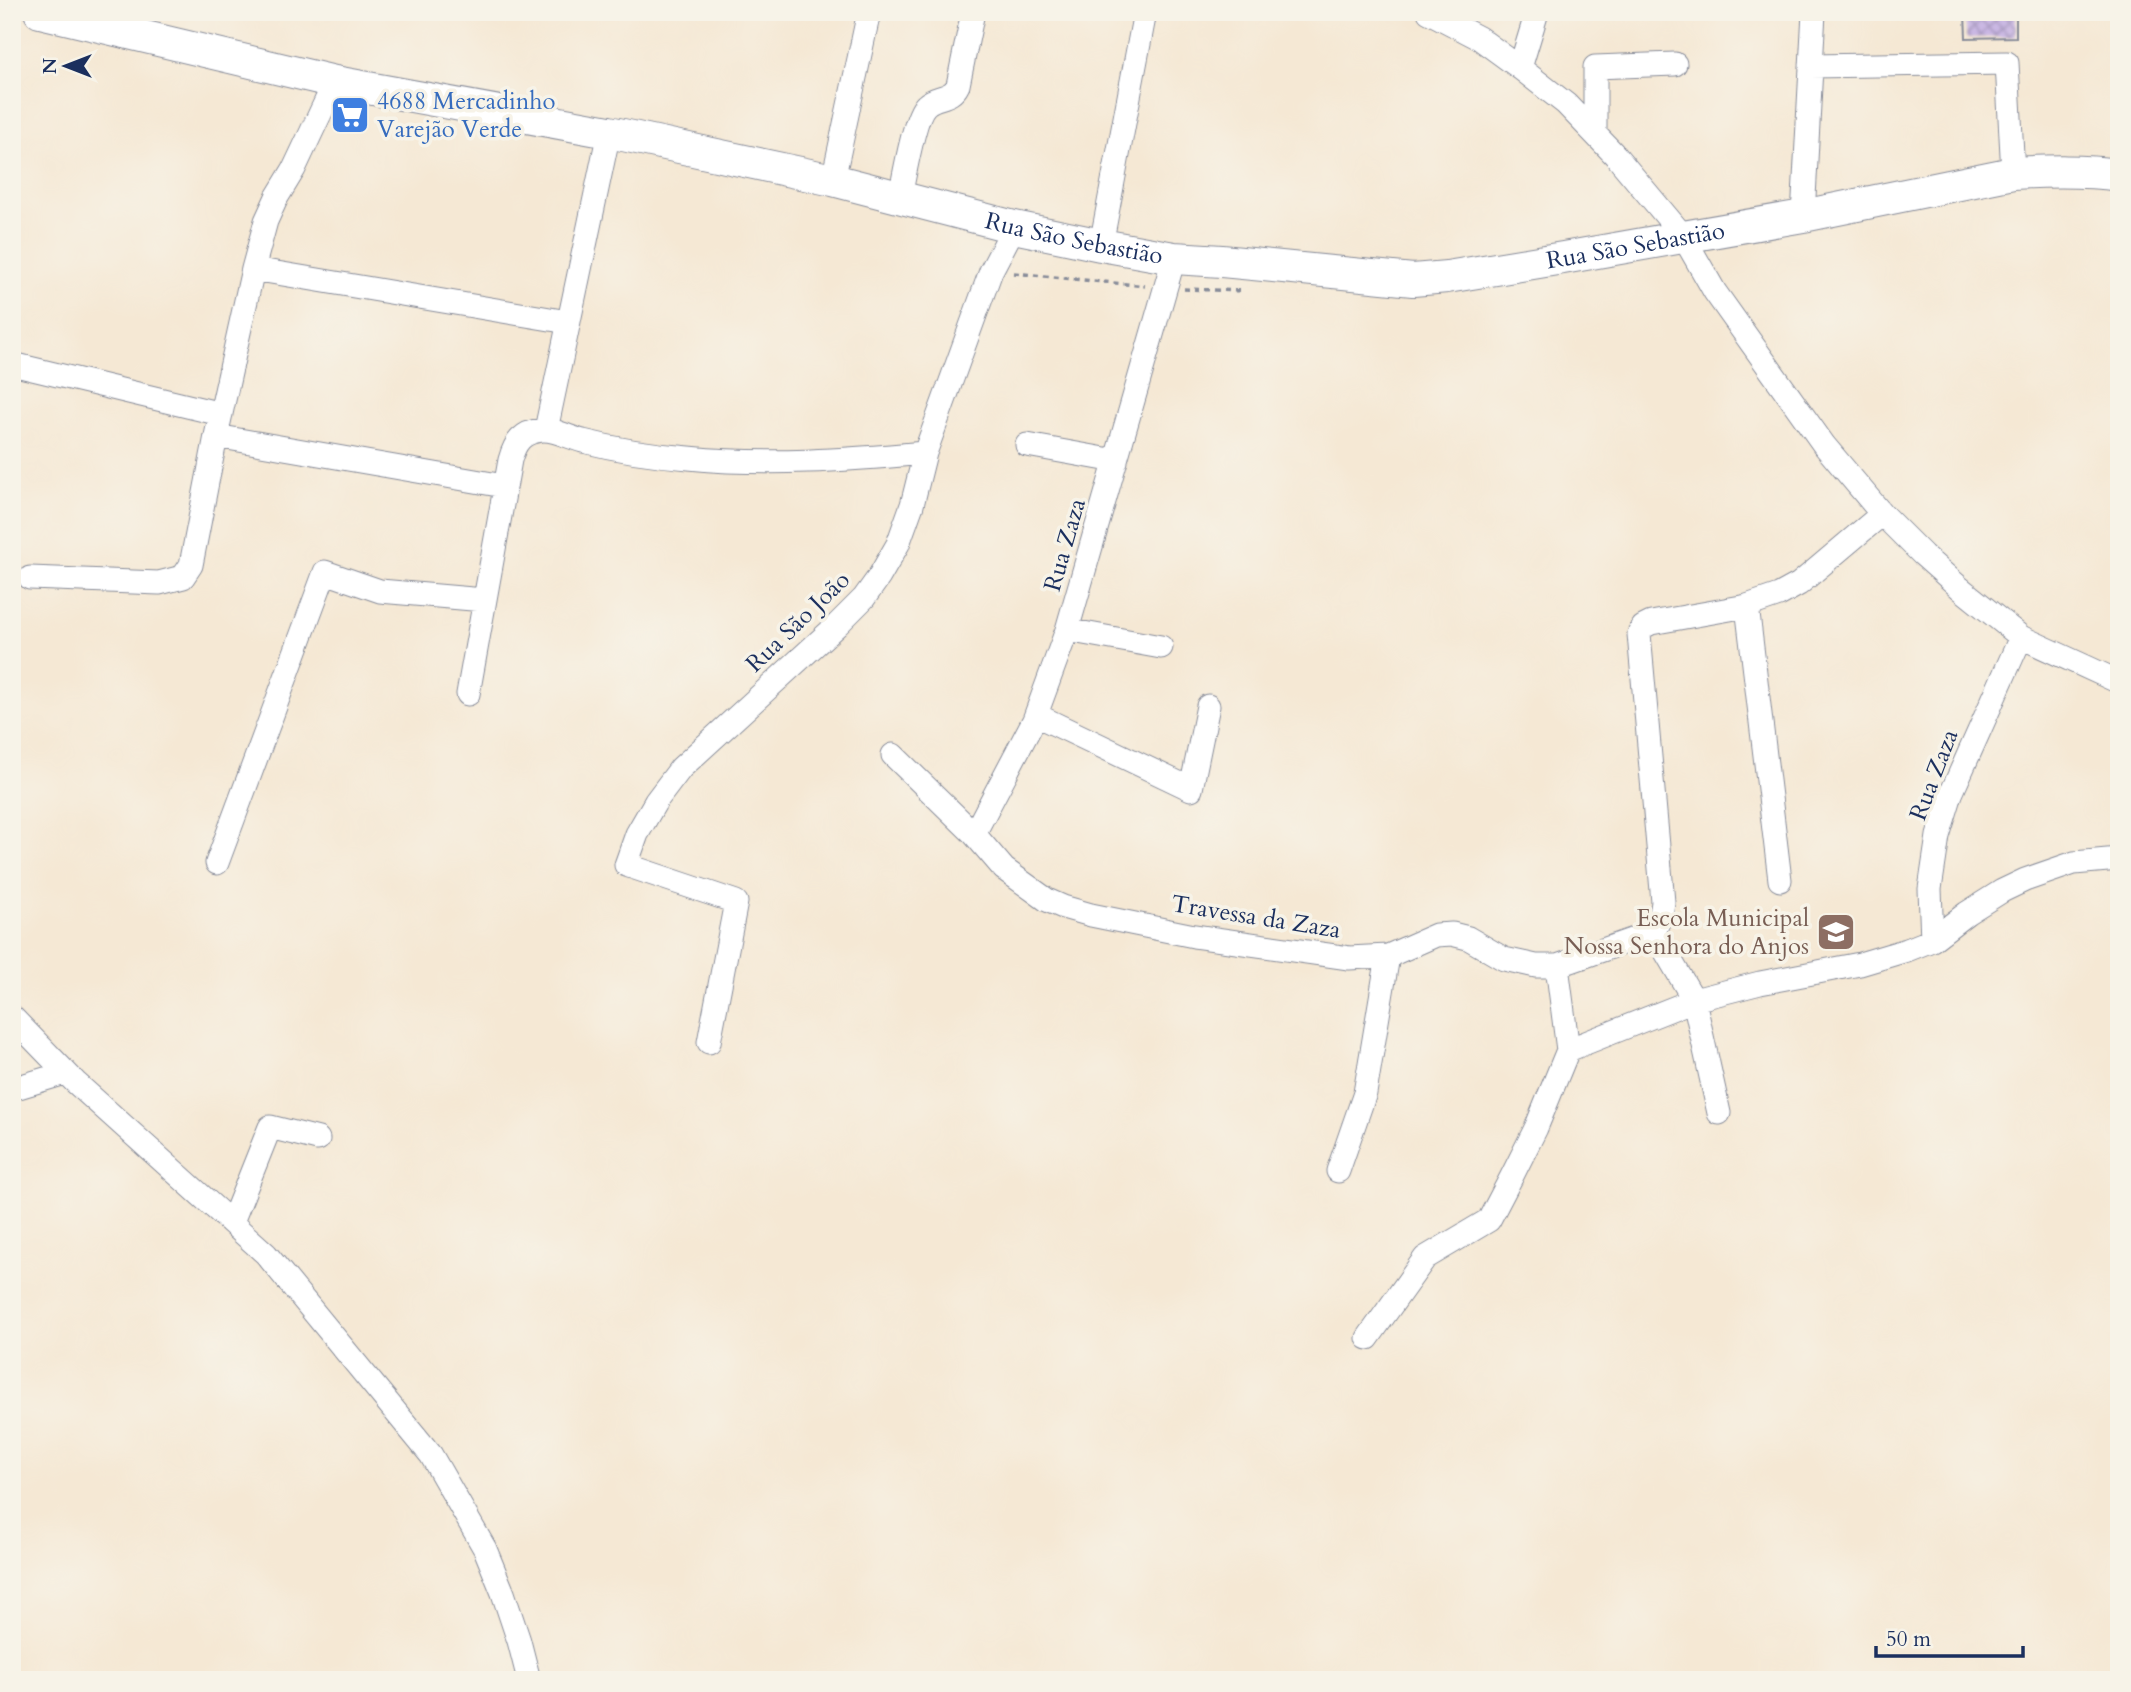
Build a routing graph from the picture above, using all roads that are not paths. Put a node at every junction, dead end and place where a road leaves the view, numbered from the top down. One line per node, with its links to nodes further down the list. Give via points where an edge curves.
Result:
1 (40, 12): 11 (street, Rua São Sebastião)
2 (869, 12): 16 (street)
3 (973, 12): 17 (street, via 953,93 928,103 921,112)
4 (1145, 12): 21 (street)
5 (1429, 12): 10 (street, via 1479,38)
6 (1537, 12): 10 (street)
7 (1814, 12): 9 (street)
8 (1675, 64): 13 (street, via 1595,67)
9 (1811, 66): 14 (street, via 2007,62); 18 (street)
10 (1520, 68): 13 (street)
11 (335, 82): 12 (street, Rua São Sebastião); 23 (street, via 271,209)
12 (609, 132): 16 (street, Rua São Sebastião); 24 (street)
13 (1595, 134): 20 (street)
14 (2014, 173): 15 (street, Rua São Sebastião); 18 (street, Rua São Sebastião)
15 (2119, 175)
16 (833, 180): 17 (street, Rua São Sebastião)
17 (900, 197): 19 (street, Rua São Sebastião)
18 (1803, 216): 20 (street, Rua São Sebastião)
19 (1014, 227): 21 (street, Rua São Sebastião); 29 (street, Rua São João, via 991,271)
20 (1683, 236): 22 (street, Rua São Sebastião, via 1413,280); 32 (street, via 1715,292 1824,446)
21 (1101, 245): 22 (street, Rua São Sebastião)
22 (1174, 258): 30 (street, Rua Zaza)
23 (253, 269): 24 (street); 26 (street)
24 (568, 322): 27 (street)
25 (12, 364): 26 (street)
26 (219, 425): 31 (street); 33 (street, via 195,551 183,577 139,583)
27 (545, 430): 29 (street, via 624,450 741,462); 31 (street, via 528,432 517,441)
28 (1027, 445): 30 (street)
29 (925, 453): 54 (street, Rua São João, via 898,544 864,598 681,768 637,834 626,864 736,902)
30 (1116, 461): 36 (street, Rua Zaza)
31 (504, 486): 34 (street)
32 (1882, 514): 35 (street, via 1799,584); 37 (street, via 1941,572)
33 (30, 578)
34 (484, 600): 40 (street); 46 (street, via 380,591 325,572)
35 (1747, 606): 47 (street); 48 (street, via 1665,619 1647,625 1639,634 1663,902)
36 (1067, 630): 38 (street); 42 (street, Rua Zaza)
37 (2021, 637): 39 (street); 49 (street, Rua Zaza, via 1951,794 1938,836 1930,889)
38 (1161, 647)
39 (2119, 682)
40 (468, 694)
41 (1208, 706): 42 (street, via 1191,789)
42 (1036, 715): 44 (street, Rua Zaza)
43 (893, 755): 44 (street, Travessa da Zaza)
44 (974, 834): 50 (street, Travessa da Zaza, via 1022,883 1055,904 1091,915 1314,954 1365,959)
45 (2119, 859): 49 (street, via 2074,863 2025,880)
46 (217, 863)
47 (1780, 880)
48 (1654, 932): 51 (street, Travessa da Zaza); 52 (street)
49 (1932, 940): 52 (street, via 1860,964)
50 (1388, 956): 51 (street, Travessa da Zaza, via 1436,935 1452,934 1513,962); 60 (street, via 1365,1093)
51 (1557, 967): 55 (street)
52 (1694, 1000): 55 (street); 58 (street)
53 (12, 1017): 56 (street)
54 (709, 1042)
55 (1568, 1049): 62 (street, via 1536,1128 1489,1220 1425,1258)
56 (65, 1073): 57 (street); 61 (street)
57 (12, 1089)
58 (1719, 1113)
59 (318, 1139): 61 (street, via 270,1127)
60 (1338, 1171)
61 (232, 1222): 63 (street, via 266,1254 431,1455 485,1549)
62 (1368, 1338)
63 (529, 1680)

